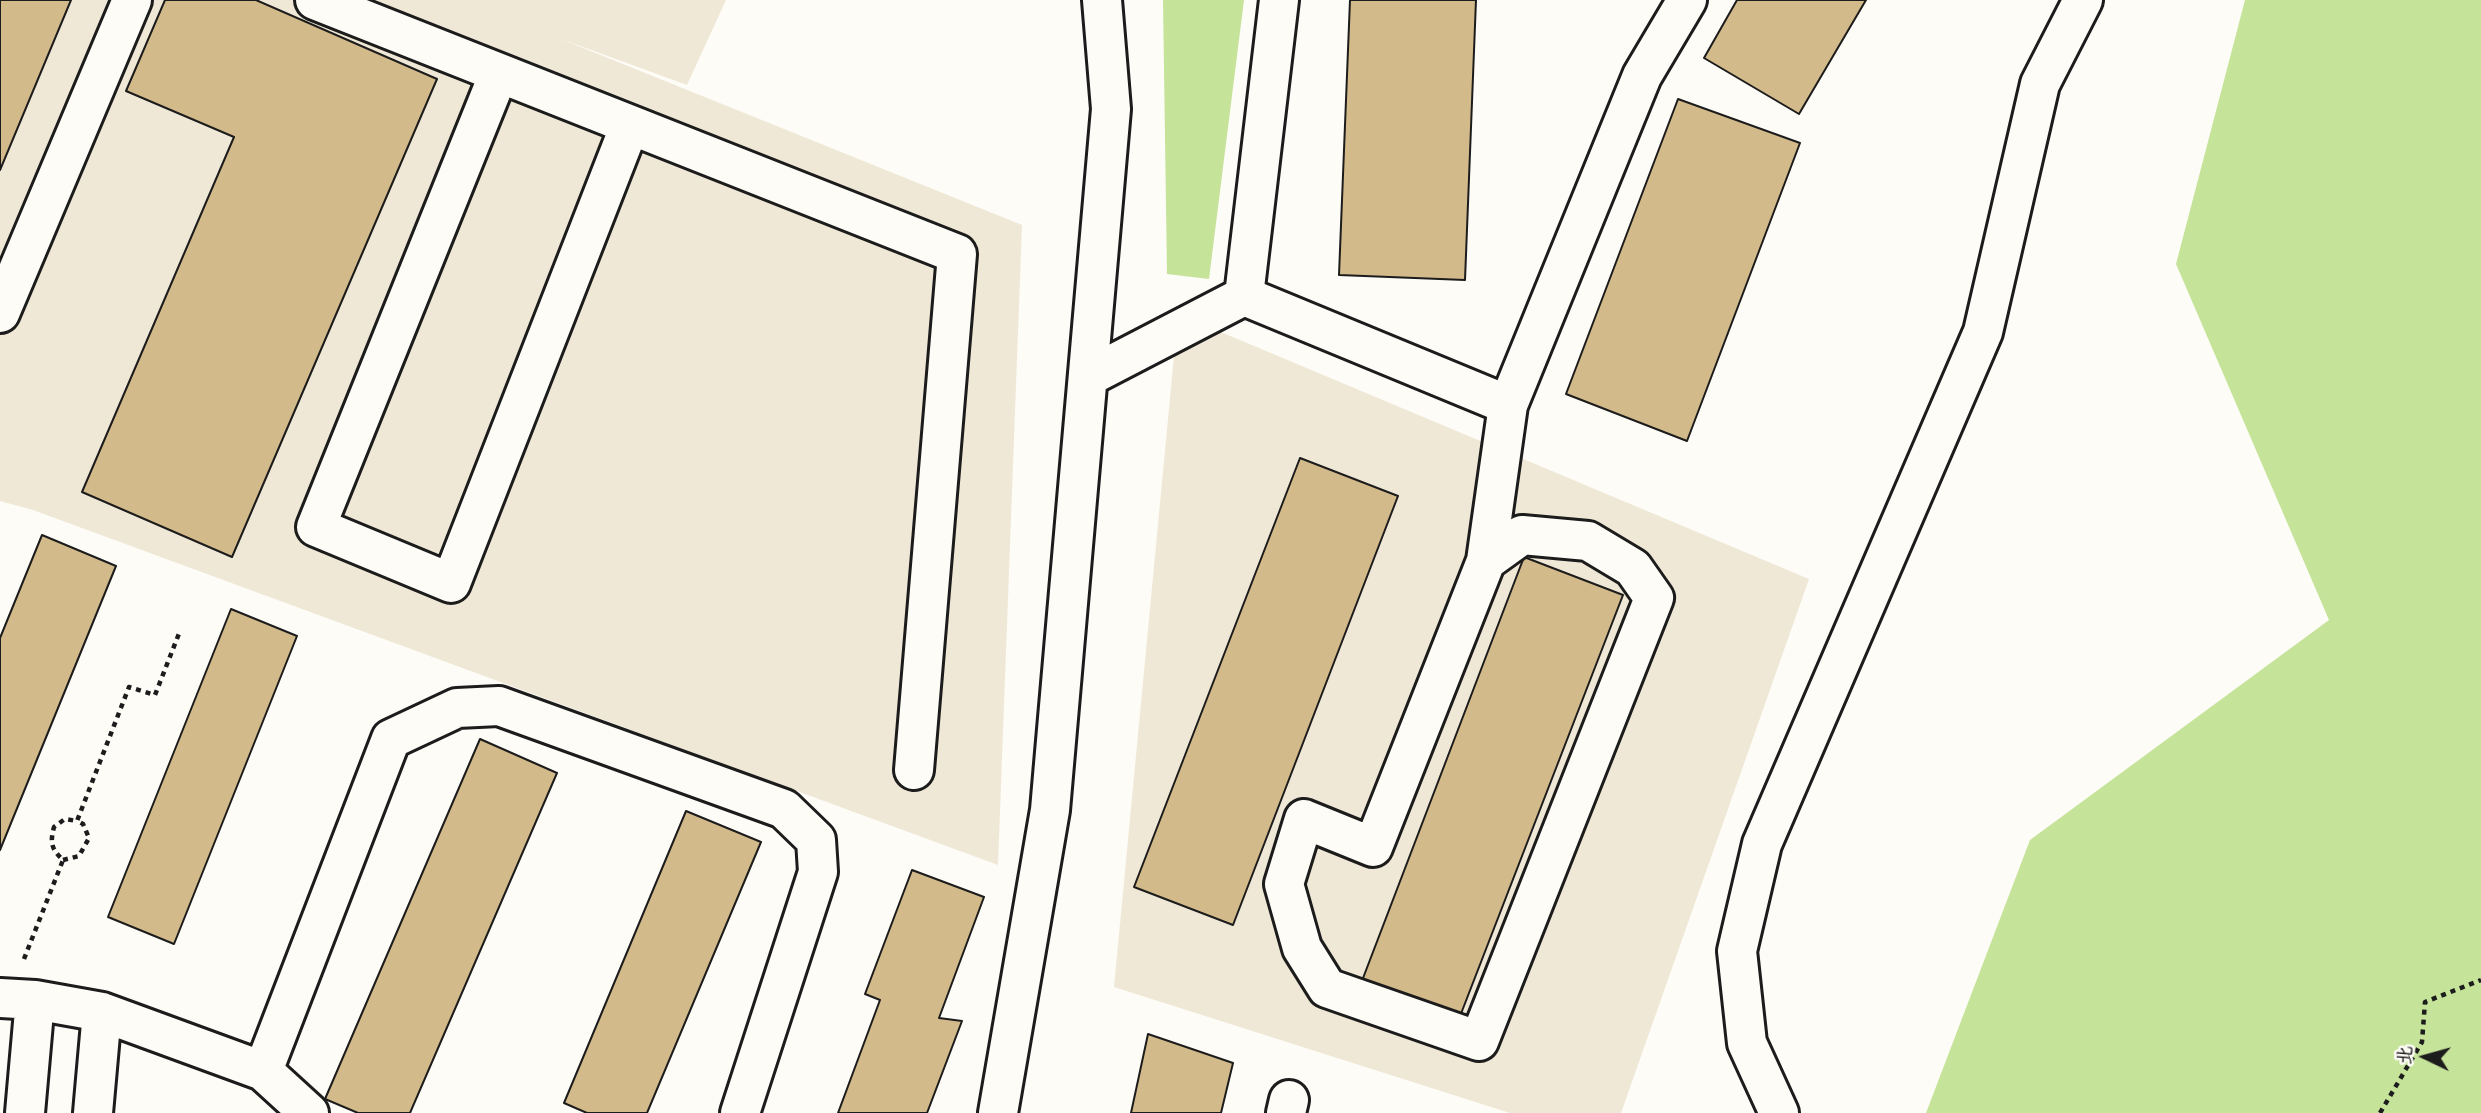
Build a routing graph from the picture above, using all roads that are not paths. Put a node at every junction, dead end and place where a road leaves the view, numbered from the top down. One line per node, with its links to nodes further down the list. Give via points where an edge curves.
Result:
1 (132, 0): 10 (street)
2 (315, 0): 7 (street)
3 (1102, 0): 11 (street, via 1111,109)
4 (1279, 0): 9 (street)
5 (1687, 0): 12 (street, via 1642,76)
6 (2083, 0): 23 (street, via 2040,84 1983,332 1762,844 1737,951 1747,1043)
7 (499, 73): 8 (street); 8 (street, via 316,527 451,583)
8 (630, 125): 14 (street, via 957,254)
9 (1244, 296): 11 (street); 12 (street)
10 (0, 313)
11 (1088, 377): 22 (street, via 1050,810)
12 (1508, 405): 13 (street)
13 (1486, 561): 13 (street, via 1373,848 1304,819 1284,884 1302,948 1326,988 1479,1041 1654,598 1633,568 1588,541 1522,535)
14 (915, 769)
15 (15, 999): 16 (street); 18 (street)
16 (102, 1012): 17 (street); 19 (street)
17 (263, 1071): 20 (street); 21 (street, via 391,739 457,708 499,706 784,809 816,840 818,872)
18 (25, 1113)
19 (93, 1113)
20 (309, 1113)
21 (740, 1113)
22 (998, 1113)
23 (1779, 1113)

